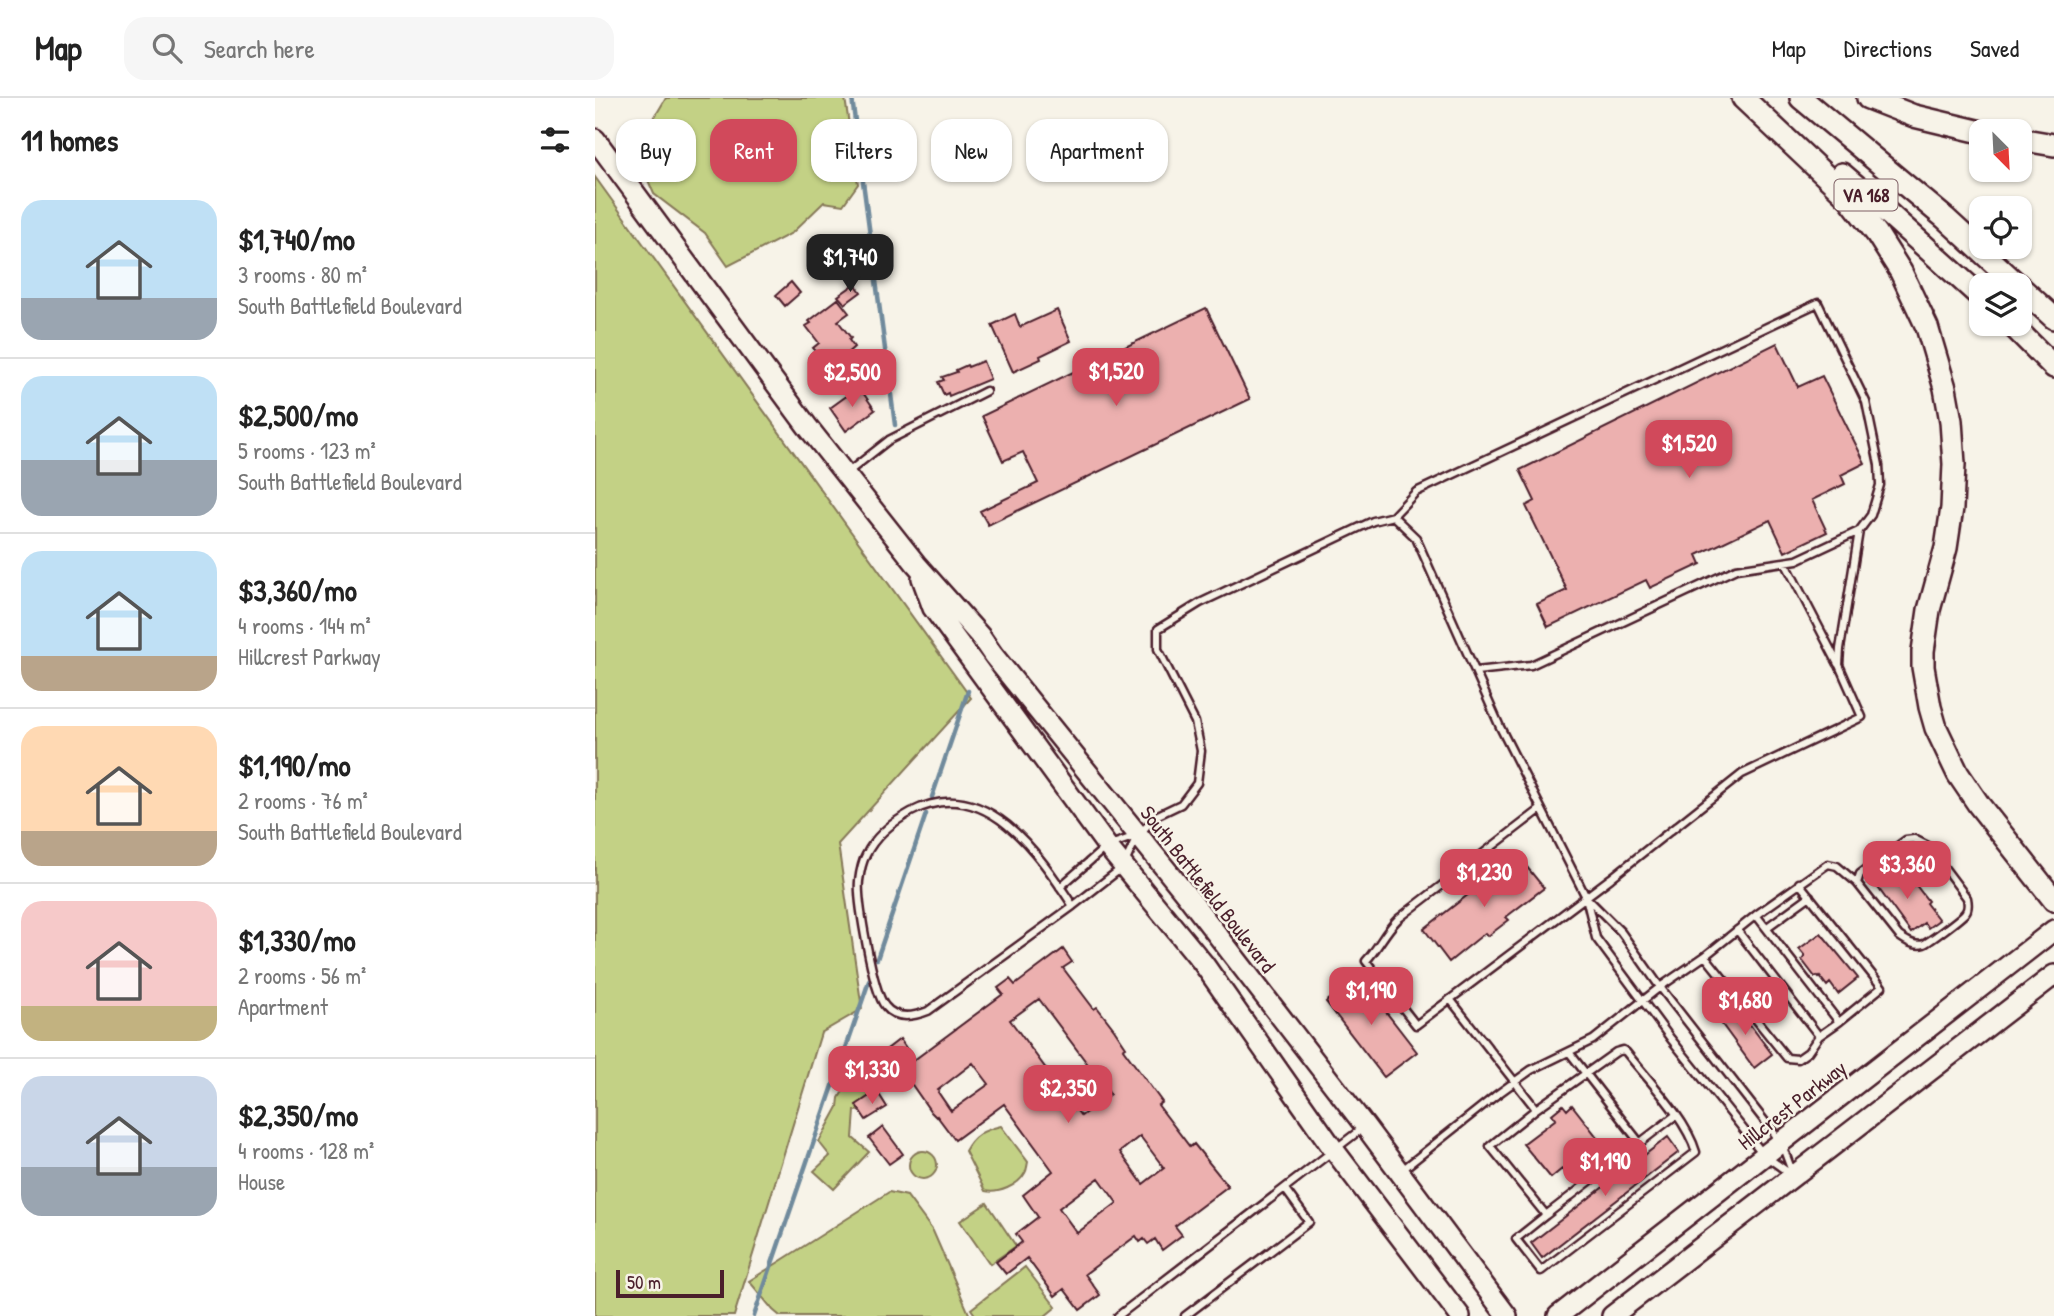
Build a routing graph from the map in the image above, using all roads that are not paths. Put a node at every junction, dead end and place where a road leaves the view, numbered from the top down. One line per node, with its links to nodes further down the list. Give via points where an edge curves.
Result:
1 (1745, 98): 9 (highway, VA 168, via 1890,215); 31 (highway, via 1849,198 1901,272 1927,327 1945,388 1954,464 1946,548 1923,651 1930,707 1958,774)
2 (1801, 98): 8 (highway, VA 168)
3 (1868, 98): 4 (highway, via 1913,116)
4 (1969, 129)
5 (595, 139): 15 (highway, South Battlefield Boulevard)
6 (2032, 141): 7 (highway)
7 (2054, 145)
8 (2005, 273)
9 (1969, 286)
10 (2032, 298): 11 (highway, VA 168)
11 (2054, 318)
12 (2023, 336): 13 (highway)
13 (2054, 367)
14 (986, 391): 15 (lane, via 889,440)
15 (846, 474): 19 (highway, South Battlefield Boulevard)
16 (1393, 516): 17 (lane, via 1416,492 1818,303 1865,402 1879,465 1880,485 1871,515); 21 (lane, via 1416,538); 23 (lane, via 1373,521 1201,603 1158,629 1158,649 1195,722 1201,751 1197,783 1181,804 1158,815)
17 (1859, 531): 18 (lane); 20 (lane)
18 (1785, 562): 20 (lane); 21 (lane, via 1736,569 1531,665)
19 (916, 564): 23 (highway, South Battlefield Boulevard, via 980,636); 24 (highway, South Battlefield Boulevard, via 933,608)
20 (1839, 665): 30 (lane, via 1862,717 1742,774)
21 (1476, 671): 22 (lane)
22 (1541, 809): 30 (lane); 40 (lane, via 1398,919 1366,961 1416,1025)
23 (1138, 835): 24 (lane); 25 (lane); 49 (highway, South Battlefield Boulevard)
24 (1107, 846): 25 (highway, South Battlefield Boulevard); 28 (lane)
25 (1123, 867): 32 (lane); 52 (highway, South Battlefield Boulevard, via 1203,963)
26 (1800, 883): 27 (lane, via 1828,864); 29 (lane); 33 (lane)
27 (1857, 883): 27 (lane, via 1899,936 1915,944 1924,944 1965,914 1968,906 1967,898 1928,846 1914,839 1906,840 1860,874)
28 (1060, 887): 32 (lane); 32 (lane, via 1009,825 992,813 953,802 925,807 899,819 881,833 865,856 859,882 861,917 885,1006 898,1016 914,1017 928,1011)
29 (1810, 896): 34 (lane); 42 (lane, via 1882,987)
30 (1586, 897): 39 (lane, via 1621,932); 40 (lane); 41 (lane, via 1596,938)
31 (2054, 900)
32 (1073, 906)
33 (1756, 915): 34 (lane); 35 (lane)
34 (1766, 928): 42 (lane)
35 (1737, 930): 37 (lane); 43 (lane)
36 (2054, 930): 50 (highway, Hillcrest Parkway)
37 (1705, 956): 39 (lane); 43 (lane, via 1787,1058 1798,1059)
38 (2054, 975): 55 (highway)
39 (1660, 987): 41 (lane); 50 (lane)
40 (1450, 999): 46 (lane)
41 (1642, 1001): 44 (lane, via 1594,1040); 53 (lane)
42 (1839, 1021): 43 (lane)
43 (1819, 1036)
44 (1569, 1052): 45 (lane); 46 (lane)
45 (1586, 1073): 47 (lane); 48 (lane, via 1616,1052 1626,1052); 51 (lane)
46 (1514, 1083): 47 (lane); 54 (lane)
47 (1536, 1109): 57 (lane, via 1490,1146)
48 (1676, 1115): 51 (lane); 57 (lane, via 1696,1152 1541,1271 1516,1239)
49 (1365, 1126): 52 (lane); 54 (highway, South Battlefield Boulevard)
50 (1781, 1142): 53 (highway, Hillcrest Parkway); 55 (lane)
51 (1640, 1143): 57 (lane)
52 (1334, 1150): 56 (lane); 60 (highway, South Battlefield Boulevard)
53 (1764, 1155): 55 (lane); 62 (highway, Hillcrest Parkway)
54 (1399, 1172): 61 (highway, South Battlefield Boulevard)
55 (1794, 1176): 63 (highway)
56 (1285, 1189): 58 (lane); 59 (lane, via 1309,1222)
57 (1546, 1215)
58 (1118, 1316)
59 (1185, 1316)
60 (1460, 1316)
61 (1507, 1316)
62 (1558, 1316)
63 (1612, 1316)

